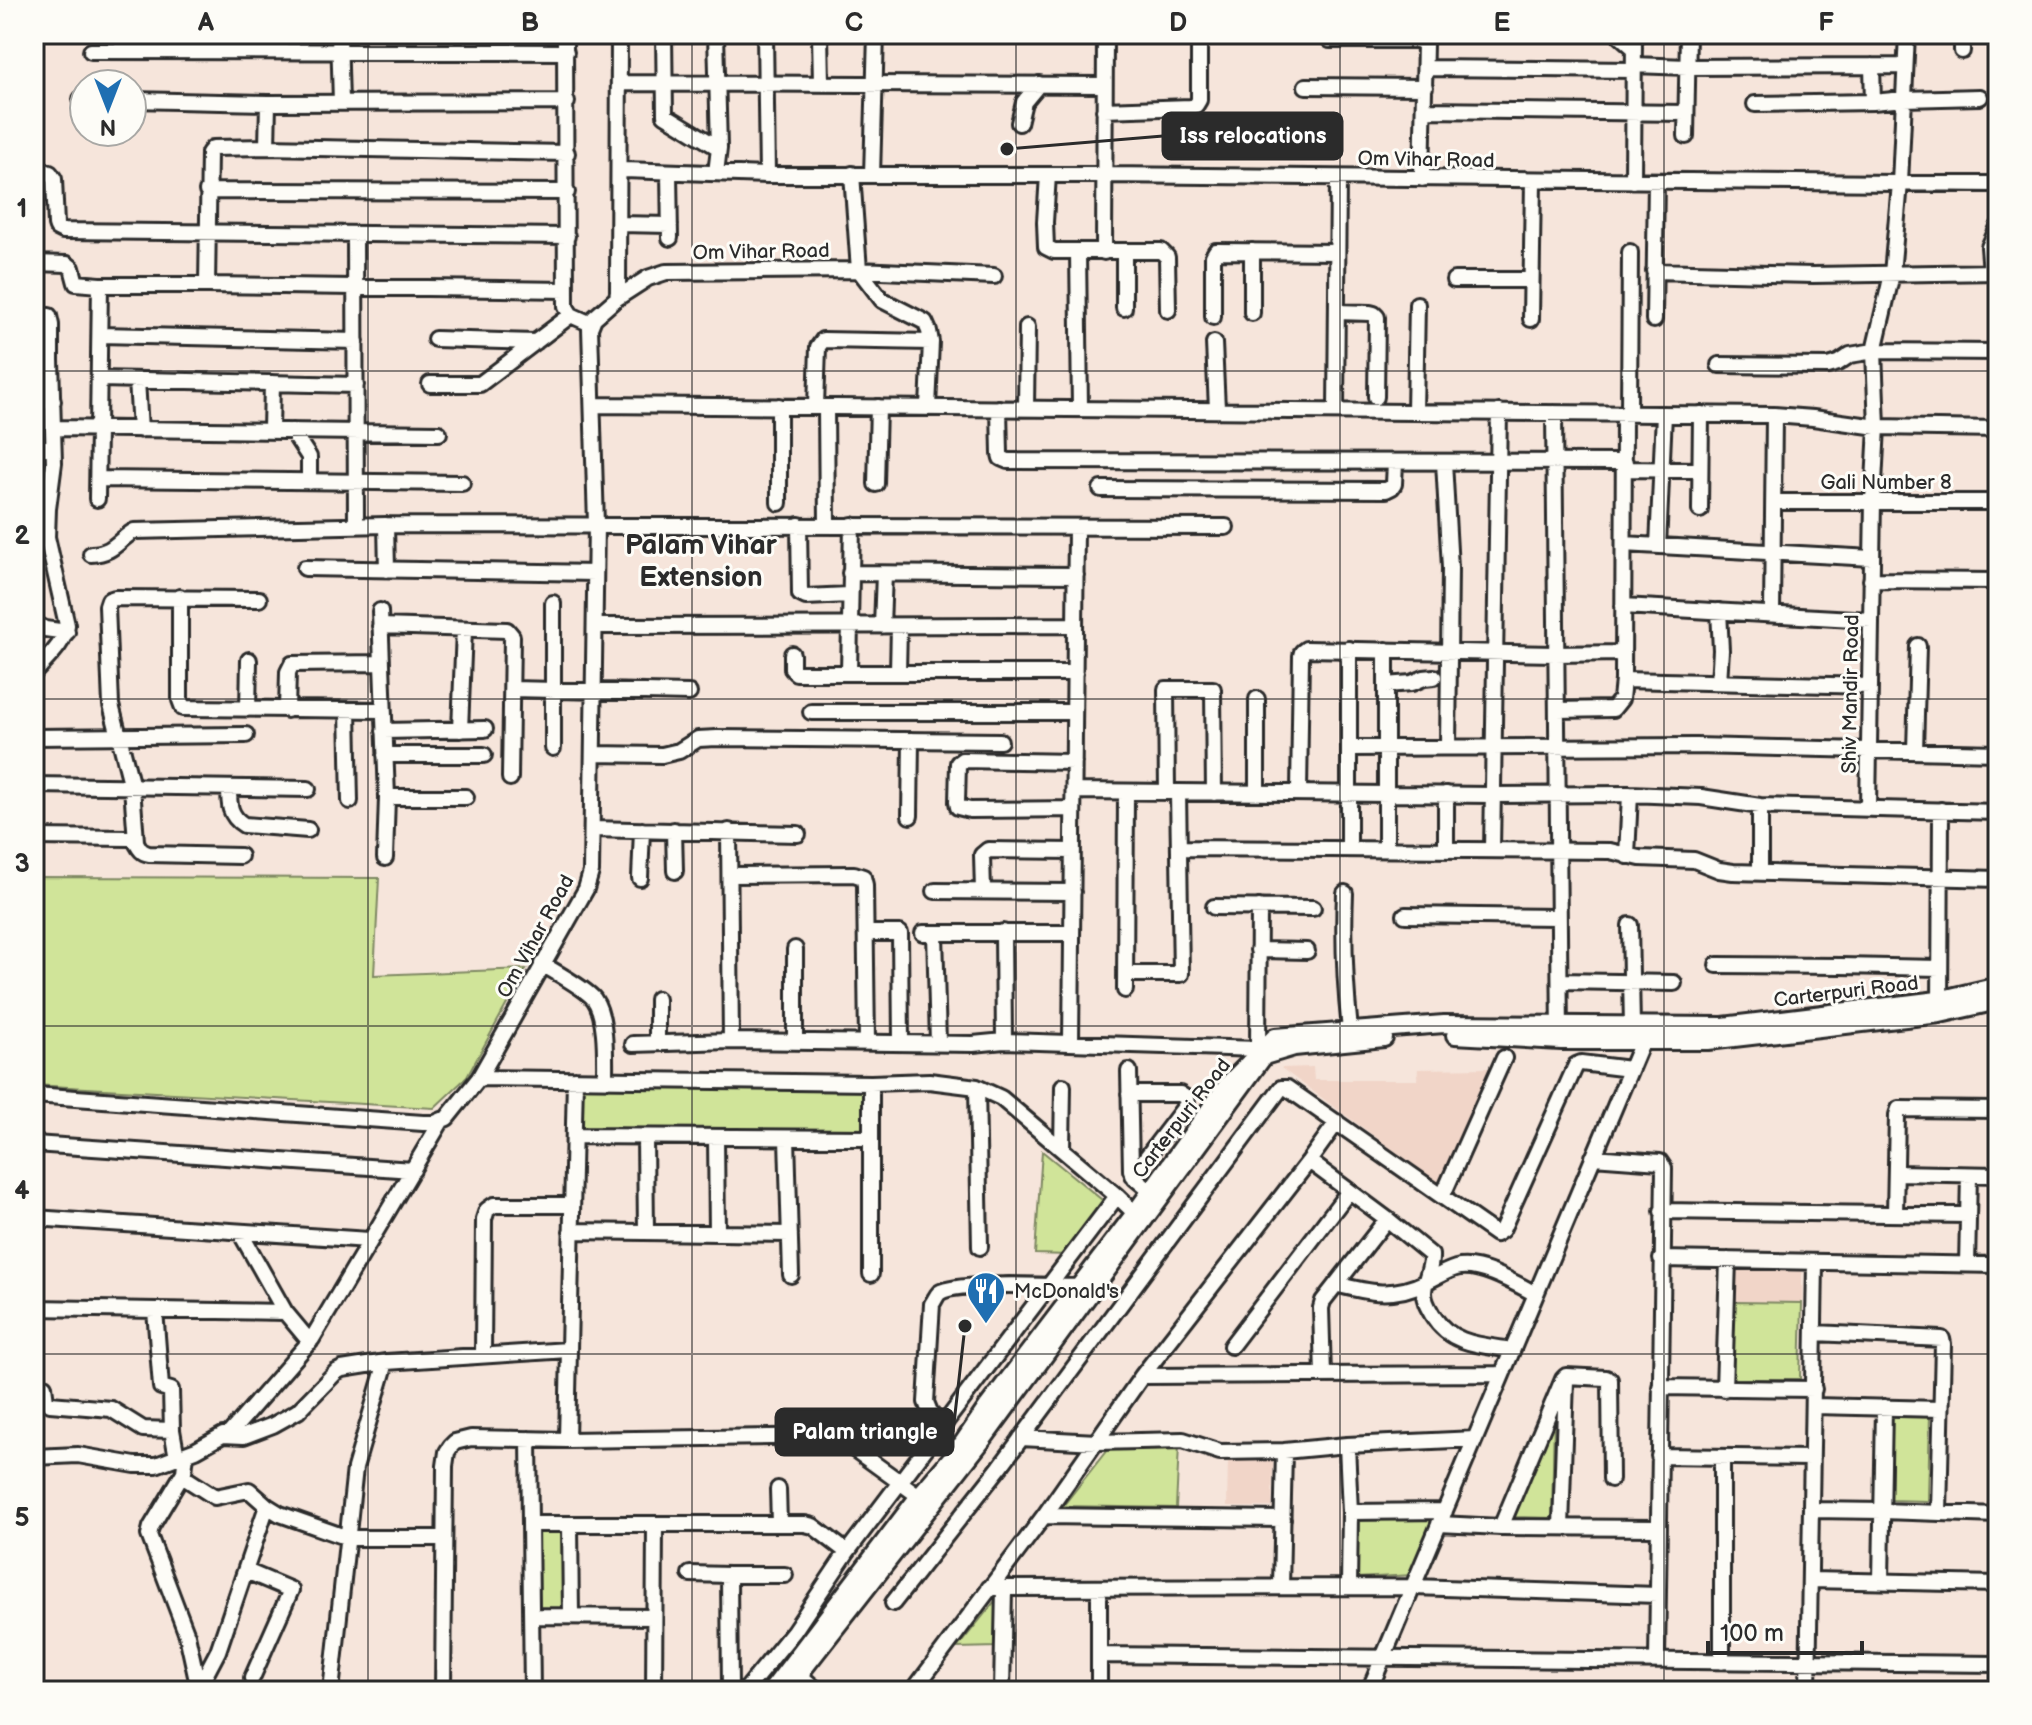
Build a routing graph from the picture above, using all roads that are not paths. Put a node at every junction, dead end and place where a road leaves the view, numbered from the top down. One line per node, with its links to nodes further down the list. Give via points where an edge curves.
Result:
1 (339, 34): 19 (street)
2 (565, 34): 20 (street)
3 (619, 34): 26 (street)
4 (664, 34): 27 (street)
5 (716, 34): 28 (street)
6 (765, 34): 29 (street)
7 (820, 34): 30 (street)
8 (876, 34): 31 (street)
9 (1105, 34): 33 (street)
10 (1199, 34): 44 (street, via 1196,105)
11 (1326, 34): 24 (street, via 1333,40 1422,41)
12 (1618, 34): 16 (street)
13 (1688, 34): 23 (street)
14 (1907, 34): 22 (street, Shiv Mandir Road)
15 (1962, 34): 18 (street)
16 (1634, 41): 25 (street)
17 (91, 51): 19 (street)
18 (1962, 51)
19 (340, 52): 20 (street); 39 (street)
20 (566, 52): 40 (street)
21 (1872, 66): 22 (street); 23 (street); 41 (street)
22 (1905, 66): 37 (street, Shiv Mandir Road)
23 (1687, 67): 25 (street); 47 (street)
24 (1426, 68): 25 (street); 35 (street)
25 (1634, 68): 46 (street)
26 (619, 83): 27 (street); 54 (street)
27 (663, 83): 28 (street); 51 (street, via 665,115)
28 (717, 83): 29 (street); 51 (street)
29 (765, 83): 30 (street); 58 (street)
30 (821, 83): 31 (street)
31 (874, 84): 32 (street); 59 (street)
32 (1039, 84): 33 (street); 48 (street, via 1024,102)
33 (1104, 85): 44 (street)
34 (1306, 86): 35 (street)
35 (1425, 87): 45 (street)
36 (1980, 97): 37 (street)
37 (1904, 99): 41 (street); 67 (street, Shiv Mandir Road)
38 (148, 100): 42 (street)
39 (341, 102): 40 (street); 42 (street)
40 (567, 102): 52 (street)
41 (1873, 102): 43 (street)
42 (268, 103): 50 (street)
43 (1755, 104)
44 (1104, 110): 61 (street)
45 (1424, 110): 46 (street); 63 (street)
46 (1634, 112): 47 (street); 65 (street)
47 (1686, 113): 49 (street)
48 (1019, 123)
49 (1686, 136)
50 (267, 147): 52 (street); 69 (street, via 210,150)
51 (719, 148): 56 (street)
52 (567, 153): 70 (street)
53 (34, 167): 73 (street, via 54,179 60,230)
54 (620, 172): 55 (street); 71 (street)
55 (669, 172): 56 (street); 71 (street, via 670,232)
56 (716, 173): 58 (street)
57 (852, 174): 58 (street); 59 (street, Om Vihar Road); 83 (street, Om Vihar Road)
58 (767, 175)
59 (872, 175): 60 (street, Om Vihar Road)
60 (1048, 175): 61 (street, Om Vihar Road); 77 (street, via 1046,247)
61 (1105, 175): 62 (street, Om Vihar Road); 78 (street)
62 (1338, 178): 63 (street, Om Vihar Road); 80 (street)
63 (1422, 179): 64 (street, Om Vihar Road)
64 (1533, 180): 65 (street, Om Vihar Road); 89 (street)
65 (1633, 181): 66 (street, Om Vihar Road)
66 (1656, 181): 67 (street, Om Vihar Road); 84 (street)
67 (1900, 183): 68 (street, Om Vihar Road); 86 (street, Shiv Mandir Road)
68 (1998, 184)
69 (207, 191): 70 (street); 73 (street)
70 (567, 192): 75 (street)
71 (619, 224): 94 (street)
72 (1998, 227): 85 (street, via 1989,247)
73 (207, 233): 74 (street); 91 (street)
74 (355, 234): 75 (street); 92 (street)
75 (567, 236): 93 (street)
76 (1252, 251): 80 (street); 99 (street); 102 (street, via 1213,253)
77 (1078, 252): 78 (street); 133 (street)
78 (1104, 252): 79 (street)
79 (1124, 252): 96 (street); 97 (street, via 1165,253)
80 (1337, 252): 98 (street)
81 (1630, 252): 139 (street)
82 (34, 263): 90 (street, via 67,264 76,283)
83 (859, 270): 87 (street); 94 (street, Om Vihar Road, via 666,272); 111 (street, via 882,300 925,322)
84 (1654, 271): 86 (street); 104 (street)
85 (1995, 272): 86 (street)
86 (1892, 274): 113 (street, Shiv Mandir Road)
87 (994, 276)
88 (1454, 280): 89 (street)
89 (1531, 280): 103 (street)
90 (100, 285): 91 (street); 107 (street)
91 (207, 285): 92 (street)
92 (355, 287): 93 (street); 109 (street)
93 (566, 290): 101 (street)
94 (617, 298): 105 (street, Om Vihar Road)
95 (1417, 304): 136 (street)
96 (1124, 308)
97 (1168, 310)
98 (1337, 312): 123 (street, via 1377,317); 135 (street)
99 (1252, 313)
100 (34, 315): 116 (street, via 51,320)
101 (571, 315): 105 (street); 110 (street)
102 (1213, 317)
103 (1531, 319)
104 (1654, 320)
105 (591, 324): 126 (street, Om Vihar Road)
106 (1027, 327): 132 (street)
107 (100, 335): 109 (street); 118 (street)
108 (435, 339): 110 (street)
109 (356, 341): 122 (street)
110 (536, 342): 121 (street, via 480,384)
111 (931, 342): 128 (street, via 820,342); 130 (street)
112 (1214, 343): 134 (street)
113 (1874, 351): 114 (street); 117 (street, via 1828,366); 143 (street, Shiv Mandir Road)
114 (1998, 352)
115 (34, 360): 116 (street)
116 (51, 360): 125 (street)
117 (1719, 365)
118 (100, 379): 119 (street); 145 (street)
119 (137, 380): 120 (street); 147 (street)
120 (272, 383): 122 (street); 148 (street)
121 (430, 384)
122 (356, 385): 150 (street)
123 (1376, 397)
124 (34, 401): 125 (street)
125 (53, 401): 144 (street)
126 (593, 405): 127 (street); 176 (street, Om Vihar Road)
127 (779, 406): 128 (street); 174 (street)
128 (821, 406): 129 (street); 180 (street)
129 (878, 407): 130 (street); 166 (street)
130 (928, 407): 131 (street)
131 (999, 408): 132 (street); 154 (street, via 1004,460)
132 (1026, 408): 133 (street)
133 (1080, 408): 134 (street)
134 (1217, 409): 135 (street)
135 (1336, 410): 136 (street)
136 (1415, 411): 137 (street)
137 (1499, 412): 138 (street); 157 (street)
138 (1554, 413): 139 (street); 158 (street)
139 (1627, 413): 140 (street); 159 (street)
140 (1664, 414): 141 (street); 160 (street)
141 (1701, 414): 142 (street); 161 (street)
142 (1774, 415): 143 (street); 172 (street)
143 (1877, 427): 146 (street); 171 (street, Shiv Mandir Road)
144 (54, 428): 145 (street); 153 (street)
145 (99, 429): 147 (street); 162 (street)
146 (1998, 429)
147 (140, 430): 148 (street)
148 (271, 430): 149 (street)
149 (292, 431): 150 (street); 163 (street, via 309,457)
150 (356, 432): 151 (street); 164 (street)
151 (439, 433)
152 (34, 448): 153 (street)
153 (53, 448): 169 (street, via 54,463)
154 (1129, 461): 155 (street); 168 (street)
155 (1395, 462): 156 (street); 168 (street, via 1394,484 1386,490)
156 (1444, 462): 157 (street); 216 (street)
157 (1497, 462): 158 (street); 217 (street)
158 (1555, 462): 159 (street); 220 (street)
159 (1624, 466): 160 (street); 184 (street)
160 (1662, 469): 161 (street); 185 (street)
161 (1700, 470): 175 (street)
162 (98, 479): 163 (street); 170 (street)
163 (309, 482): 164 (street)
164 (356, 482): 165 (street); 177 (street)
165 (462, 483)
166 (876, 484)
167 (1101, 489): 168 (street)
168 (1129, 489)
169 (42, 496): 212 (street)
170 (97, 499)
171 (1873, 501): 172 (street, Gali Number 8); 173 (street, Gali Number 8); 188 (street, Shiv Mandir Road)
172 (1774, 502): 186 (street)
173 (1998, 502)
174 (779, 503)
175 (1700, 510)
176 (596, 524): 178 (street); 179 (street); 191 (street, Om Vihar Road)
177 (356, 525): 178 (street); 187 (street, via 134,531 105,553)
178 (386, 525): 190 (street)
179 (799, 525): 180 (street); 197 (street, via 800,594)
180 (827, 525): 181 (street)
181 (852, 525): 182 (street); 192 (street)
182 (1076, 527): 183 (street); 194 (street)
183 (1226, 527)
184 (1624, 544): 185 (street); 201 (street)
185 (1658, 546): 186 (street)
186 (1773, 553): 188 (street); 203 (street)
187 (91, 554)
188 (1872, 558): 195 (street, Shiv Mandir Road)
189 (305, 568): 190 (street)
190 (387, 570): 191 (street)
191 (595, 573): 207 (street, Om Vihar Road)
192 (850, 573): 193 (street); 197 (street)
193 (884, 574): 194 (street); 209 (street)
194 (1076, 575): 206 (street)
195 (1871, 580): 196 (street); 204 (street, Shiv Mandir Road)
196 (1998, 581)
197 (849, 595): 208 (street)
198 (180, 597): 199 (street); 237 (street, via 183,708); 249 (street, via 109,600 109,687)
199 (259, 599)
200 (553, 603): 233 (street)
201 (1623, 606): 202 (street); 218 (street)
202 (1719, 611): 203 (street); 229 (street)
203 (1772, 614): 204 (street)
204 (1871, 620): 231 (street, Shiv Mandir Road)
205 (34, 623): 212 (street)
206 (1075, 625): 210 (street); 226 (street)
207 (595, 626): 208 (street); 234 (street, Om Vihar Road)
208 (849, 626): 209 (street); 223 (street)
209 (882, 626): 210 (street)
210 (899, 626): 224 (street)
211 (464, 629): 222 (street, via 380,619); 232 (street, via 511,632); 245 (street)
212 (67, 632): 225 (street)
213 (1918, 646): 259 (street)
214 (1349, 649): 215 (street); 256 (street); 273 (street, via 1302,652)
215 (1386, 650): 216 (street); 230 (street)
216 (1449, 651): 217 (street); 252 (street)
217 (1495, 652): 220 (street); 253 (street)
218 (1623, 653): 220 (street); 228 (street)
219 (792, 654): 223 (street, via 794,672)
220 (1555, 654): 241 (street)
221 (249, 660): 237 (street)
222 (381, 663): 238 (street, via 292,664); 240 (street)
223 (849, 672): 224 (street)
224 (898, 672): 226 (street)
225 (34, 673)
226 (1075, 673): 243 (street)
227 (1434, 677): 230 (street)
228 (1623, 680): 229 (street); 241 (street, via 1621,699 1613,709)
229 (1719, 682): 231 (street)
230 (1386, 685): 257 (street)
231 (1870, 686): 258 (street, Shiv Mandir Road)
232 (512, 689): 233 (street); 265 (street)
233 (553, 689): 234 (street); 255 (street)
234 (594, 690): 235 (street); 261 (street, Om Vihar Road)
235 (689, 693)
236 (1257, 699): 275 (street)
237 (248, 709): 238 (street)
238 (287, 710): 239 (street)
239 (348, 710): 240 (street); 284 (street)
240 (383, 710): 246 (street)
241 (1557, 710): 254 (street)
242 (811, 712): 243 (street)
243 (1074, 712): 264 (street)
244 (485, 729): 245 (street)
245 (460, 730): 246 (street)
246 (384, 731): 262 (street)
247 (246, 735): 249 (street)
248 (34, 737): 249 (street)
249 (120, 737): 267 (street)
250 (911, 740): 251 (street); 261 (street, via 706,738 662,755); 290 (street)
251 (1000, 741)
252 (1448, 747): 253 (street); 257 (street)
253 (1493, 747): 254 (street); 281 (street)
254 (1557, 747): 258 (street); 279 (street)
255 (553, 748)
256 (1349, 748): 257 (street); 276 (street)
257 (1386, 748): 277 (street)
258 (1868, 749): 259 (street); 286 (street, Shiv Mandir Road)
259 (1915, 750): 260 (street)
260 (1998, 753)
261 (593, 754): 291 (street, Om Vihar Road)
262 (385, 755): 263 (street); 282 (street)
263 (484, 755)
264 (1074, 762): 270 (street); 287 (street, via 962,760 957,802 962,809)
265 (510, 778)
266 (34, 785): 267 (street)
267 (132, 787): 268 (street); 298 (street)
268 (229, 788): 269 (street); 292 (street, via 230,811 244,825)
269 (308, 789)
270 (1074, 791): 271 (street); 287 (street)
271 (1126, 792): 272 (street); 334 (street)
272 (1173, 792): 274 (street); 274 (street, via 1166,689 1213,689); 299 (street)
273 (1299, 792): 275 (street); 276 (street)
274 (1214, 793): 275 (street)
275 (1257, 793)
276 (1349, 793): 277 (street); 300 (street)
277 (1386, 793): 278 (street); 301 (street)
278 (1446, 794): 281 (street); 302 (street)
279 (1558, 794): 280 (street); 281 (street); 305 (street)
280 (1630, 794): 285 (street); 307 (street)
281 (1492, 795): 303 (street)
282 (387, 797): 283 (street); 308 (street)
283 (466, 797)
284 (350, 801)
285 (1760, 806): 286 (street); 310 (street)
286 (1868, 808): 288 (street)
287 (1073, 809): 304 (street)
288 (1941, 810): 289 (street); 313 (street)
289 (1998, 812)
290 (910, 816)
291 (592, 829): 293 (street); 331 (street, Om Vihar Road, via 590,879)
292 (308, 830)
293 (642, 830): 294 (street); 312 (street)
294 (674, 830): 295 (street); 309 (street)
295 (729, 831): 296 (street); 311 (street)
296 (798, 834)
297 (34, 837): 298 (street)
298 (136, 841): 306 (street, via 149,854)
299 (1179, 848): 300 (street); 334 (street, via 1181,974)
300 (1349, 848): 301 (street)
301 (1386, 849): 302 (street)
302 (1446, 850): 303 (street)
303 (1492, 850): 305 (street)
304 (1073, 851): 316 (street, via 988,850 982,855); 317 (street)
305 (1558, 851): 307 (street); 323 (street)
306 (240, 856)
307 (1627, 856): 310 (street, via 1694,860 1719,870)
308 (385, 858)
309 (675, 871)
310 (1760, 873): 313 (street)
311 (730, 875): 326 (street, via 859,874 865,885); 346 (street)
312 (640, 878)
313 (1942, 878): 314 (street); 333 (street)
314 (1998, 879)
315 (935, 891): 316 (street)
316 (983, 891): 317 (street)
317 (1073, 892): 327 (street)
318 (1345, 893): 345 (street, via 1344,953)
319 (1214, 907): 320 (street)
320 (1259, 907): 321 (street); 329 (street)
321 (1313, 908)
322 (1405, 915): 323 (street)
323 (1558, 917): 335 (street)
324 (1630, 925): 336 (street)
325 (1003, 932): 327 (street); 347 (street); 353 (street, via 929,933)
326 (866, 933): 351 (street); 352 (street, via 900,933)
327 (1072, 933): 354 (street)
328 (795, 949): 349 (street)
329 (1258, 950): 330 (street); 356 (street)
330 (1307, 951)
331 (542, 964): 360 (street, Om Vihar Road); 362 (street, via 596,1003)
332 (1717, 965): 333 (street)
333 (1940, 968): 342 (street)
334 (1126, 974): 339 (street)
335 (1560, 981): 336 (street); 344 (street)
336 (1631, 982): 337 (street); 343 (street)
337 (1674, 983)
338 (1998, 986): 342 (main road, Carterpuri Road)
339 (1125, 990)
340 (657, 999): 348 (street)
341 (1998, 1001): 342 (main road, Carterpuri Road)
342 (1939, 1007): 343 (main road, Carterpuri Road, via 1723,1026); 350 (main road, Carterpuri Road, via 1708,1041)
343 (1632, 1026): 344 (main road, Carterpuri Road)
344 (1560, 1034): 345 (main road, Carterpuri Road); 350 (main road, Carterpuri Road)
345 (1354, 1036): 356 (main road, Carterpuri Road)
346 (731, 1041): 348 (street); 349 (street)
347 (1004, 1041): 353 (street); 354 (street)
348 (657, 1042): 355 (street)
349 (795, 1042): 351 (street)
350 (1642, 1042): 358 (street)
351 (867, 1043): 352 (street)
352 (901, 1043): 353 (street)
353 (938, 1043)
354 (1071, 1043): 356 (street)
355 (633, 1044)
356 (1261, 1052): 386 (main road, Carterpuri Road)
357 (1504, 1058): 387 (street)
358 (1630, 1069): 378 (street); 387 (street, via 1576,1065 1499,1233)
359 (1129, 1071): 366 (street)
360 (479, 1078): 361 (street); 369 (street, Om Vihar Road)
361 (575, 1079): 362 (street); 371 (street)
362 (605, 1080): 363 (street)
363 (871, 1083): 365 (street, via 929,1081); 375 (street)
364 (1063, 1086): 377 (street)
365 (977, 1087): 377 (street, via 1001,1098); 402 (street)
366 (1129, 1094): 382 (street); 382 (street, via 1180,1094 1187,1104)
367 (34, 1095): 369 (street, via 423,1123)
368 (1998, 1110): 381 (street, via 1899,1109)
369 (442, 1120): 380 (street, Om Vihar Road)
370 (1337, 1122): 379 (street); 387 (street); 440 (street, via 1281,1088)
371 (574, 1136): 372 (street); 389 (street)
372 (645, 1137): 373 (street); 398 (street)
373 (716, 1137): 374 (street); 399 (street)
374 (787, 1138): 375 (street); 400 (street)
375 (871, 1138): 408 (street)
376 (34, 1144): 380 (street)
377 (1062, 1149): 388 (street)
378 (1593, 1157): 390 (street, via 1662,1163); 414 (street)
379 (1309, 1161): 385 (street); 427 (street)
380 (413, 1170): 401 (street, Om Vihar Road)
381 (1896, 1173): 383 (street); 391 (street)
382 (1133, 1175): 386 (street)
383 (1969, 1175): 384 (street); 392 (street)
384 (1998, 1175)
385 (1349, 1191): 395 (street); 420 (street)
386 (1155, 1195): 393 (main road, Carterpuri Road)
387 (1443, 1195)
388 (1117, 1196): 393 (street); 412 (street)
389 (572, 1205): 396 (street); 423 (street, via 494,1205 487,1210)
390 (1662, 1211): 391 (street); 403 (street)
391 (1895, 1214): 392 (street)
392 (1968, 1215): 406 (street)
393 (1139, 1217): 413 (main road, Carterpuri Road); 500 (main road, Carterpuri Road, via 984,1438)
394 (34, 1218): 397 (street)
395 (1387, 1219): 410 (street, via 1431,1255); 411 (street)
396 (571, 1231): 398 (street); 421 (street)
397 (240, 1232): 401 (street); 417 (street)
398 (646, 1232): 399 (street)
399 (717, 1233): 400 (street)
400 (790, 1234): 409 (street)
401 (369, 1240): 419 (street, Om Vihar Road)
402 (980, 1247)
403 (1661, 1259): 404 (street); 430 (street)
404 (1728, 1260): 405 (street); 431 (street)
405 (1815, 1262): 406 (street); 418 (street)
406 (1967, 1264): 407 (street)
407 (1998, 1265)
408 (871, 1274)
409 (791, 1275)
410 (1425, 1283): 411 (street, via 1385,1293); 414 (street, via 1466,1267); 422 (street, via 1427,1306 1444,1331 1462,1341)
411 (1336, 1284): 426 (street, via 1321,1308)
412 (1049, 1285): 413 (street); 437 (street); 437 (street, via 956,1287 940,1293 932,1304 926,1402)
413 (1078, 1287): 446 (main road, Carterpuri Road)
414 (1536, 1294): 422 (street)
415 (34, 1308): 416 (street)
416 (155, 1310): 417 (street); 436 (street, via 161,1387 171,1390)
417 (285, 1312): 419 (street)
418 (1815, 1333): 432 (street); 435 (street, via 1942,1339)
419 (310, 1342): 438 (street, Om Vihar Road)
420 (1231, 1346)
421 (568, 1350): 423 (street); 443 (street)
422 (1512, 1350): 425 (street)
423 (483, 1355): 424 (street)
424 (386, 1362): 438 (street, via 342,1369 294,1413 252,1434); 474 (street, via 359,1452)
425 (1502, 1374): 426 (street); 442 (street)
426 (1323, 1375): 427 (street)
427 (1142, 1376): 444 (street)
428 (1566, 1376): 454 (street, via 1610,1380); 471 (street); 472 (street)
429 (34, 1382): 436 (street, via 44,1386 50,1404 111,1409 143,1429)
430 (1660, 1387): 431 (street); 449 (street)
431 (1724, 1389): 432 (street)
432 (1814, 1389): 433 (street)
433 (1814, 1406): 434 (street); 452 (street)
434 (1884, 1407): 435 (street); 460 (street)
435 (1941, 1409): 462 (street)
436 (172, 1430): 448 (street)
437 (938, 1432): 439 (street); 446 (street); 455 (street)
438 (229, 1434): 448 (street)
439 (836, 1436): 443 (street); 455 (street)
440 (1021, 1438): 444 (street); 490 (street)
441 (529, 1439): 443 (street); 468 (street); 475 (street, via 471,1438 451,1446 445,1466)
442 (1475, 1439): 445 (street); 465 (street)
443 (567, 1440)
444 (1097, 1442): 447 (street, via 1183,1440 1220,1452); 464 (street)
445 (1347, 1445): 447 (street); 461 (street)
446 (958, 1450): 457 (main road, Carterpuri Road)
447 (1284, 1451): 466 (street)
448 (181, 1456): 450 (street, via 144,1466 78,1455); 453 (street)
449 (1659, 1456): 451 (street); 473 (street)
450 (34, 1457)
451 (1722, 1457): 452 (street); 497 (street)
452 (1812, 1458): 459 (street)
453 (182, 1476): 458 (street, via 215,1497 249,1490); 503 (street, via 149,1535 187,1635)
454 (1611, 1479)
455 (899, 1481): 457 (street); 476 (street)
456 (778, 1489): 467 (street)
457 (919, 1496): 500 (main road, Carterpuri Road)
458 (267, 1506): 474 (street); 477 (street)
459 (1811, 1510): 460 (street); 481 (street)
460 (1883, 1511): 462 (street); 482 (street)
461 (1350, 1512): 465 (street); 485 (street)
462 (1939, 1512): 463 (street)
463 (1998, 1515)
464 (1044, 1516): 466 (street); 487 (street)
465 (1442, 1518): 471 (street); 486 (street)
466 (1283, 1519): 484 (street)
467 (779, 1523): 470 (street); 476 (street, via 813,1526)
468 (530, 1524): 469 (street); 491 (street)
469 (570, 1524): 470 (street); 492 (street)
470 (655, 1524): 493 (street)
471 (1501, 1527): 472 (street)
472 (1561, 1527): 473 (street)
473 (1658, 1528): 489 (street)
474 (348, 1538): 475 (street); 504 (street)
475 (444, 1538): 505 (street)
476 (847, 1552): 509 (street, via 794,1631)
477 (246, 1571): 501 (street, via 291,1590); 503 (street)
478 (690, 1574): 479 (street)
479 (729, 1575): 480 (street); 508 (street)
480 (785, 1575)
481 (1810, 1580): 482 (street); 498 (street)
482 (1881, 1581): 483 (street)
483 (1998, 1584)
484 (1281, 1587): 485 (street); 488 (street)
485 (1349, 1587): 486 (street)
486 (1413, 1587): 489 (street); 495 (street)
487 (997, 1588): 488 (street); 511 (street); 512 (street)
488 (1099, 1588): 494 (street)
489 (1657, 1595): 496 (street)
490 (893, 1603)
491 (531, 1616): 492 (street); 506 (street)
492 (571, 1616): 493 (street)
493 (654, 1617): 507 (street)
494 (1099, 1655): 495 (street); 513 (street)
495 (1384, 1657): 496 (street); 514 (street)
496 (1657, 1661): 497 (street)
497 (1722, 1662): 498 (street)
498 (1809, 1662): 499 (street); 515 (street)
499 (1998, 1664)
500 (795, 1670): 502 (main road, Carterpuri Road); 510 (street)
501 (252, 1678)
502 (782, 1689)
503 (199, 1690)
504 (331, 1691)
505 (443, 1691)
506 (532, 1691)
507 (654, 1691)
508 (730, 1691)
509 (745, 1691)
510 (818, 1691)
511 (913, 1691)
512 (1002, 1691)
513 (1099, 1691)
514 (1369, 1691)
515 (1808, 1691)

